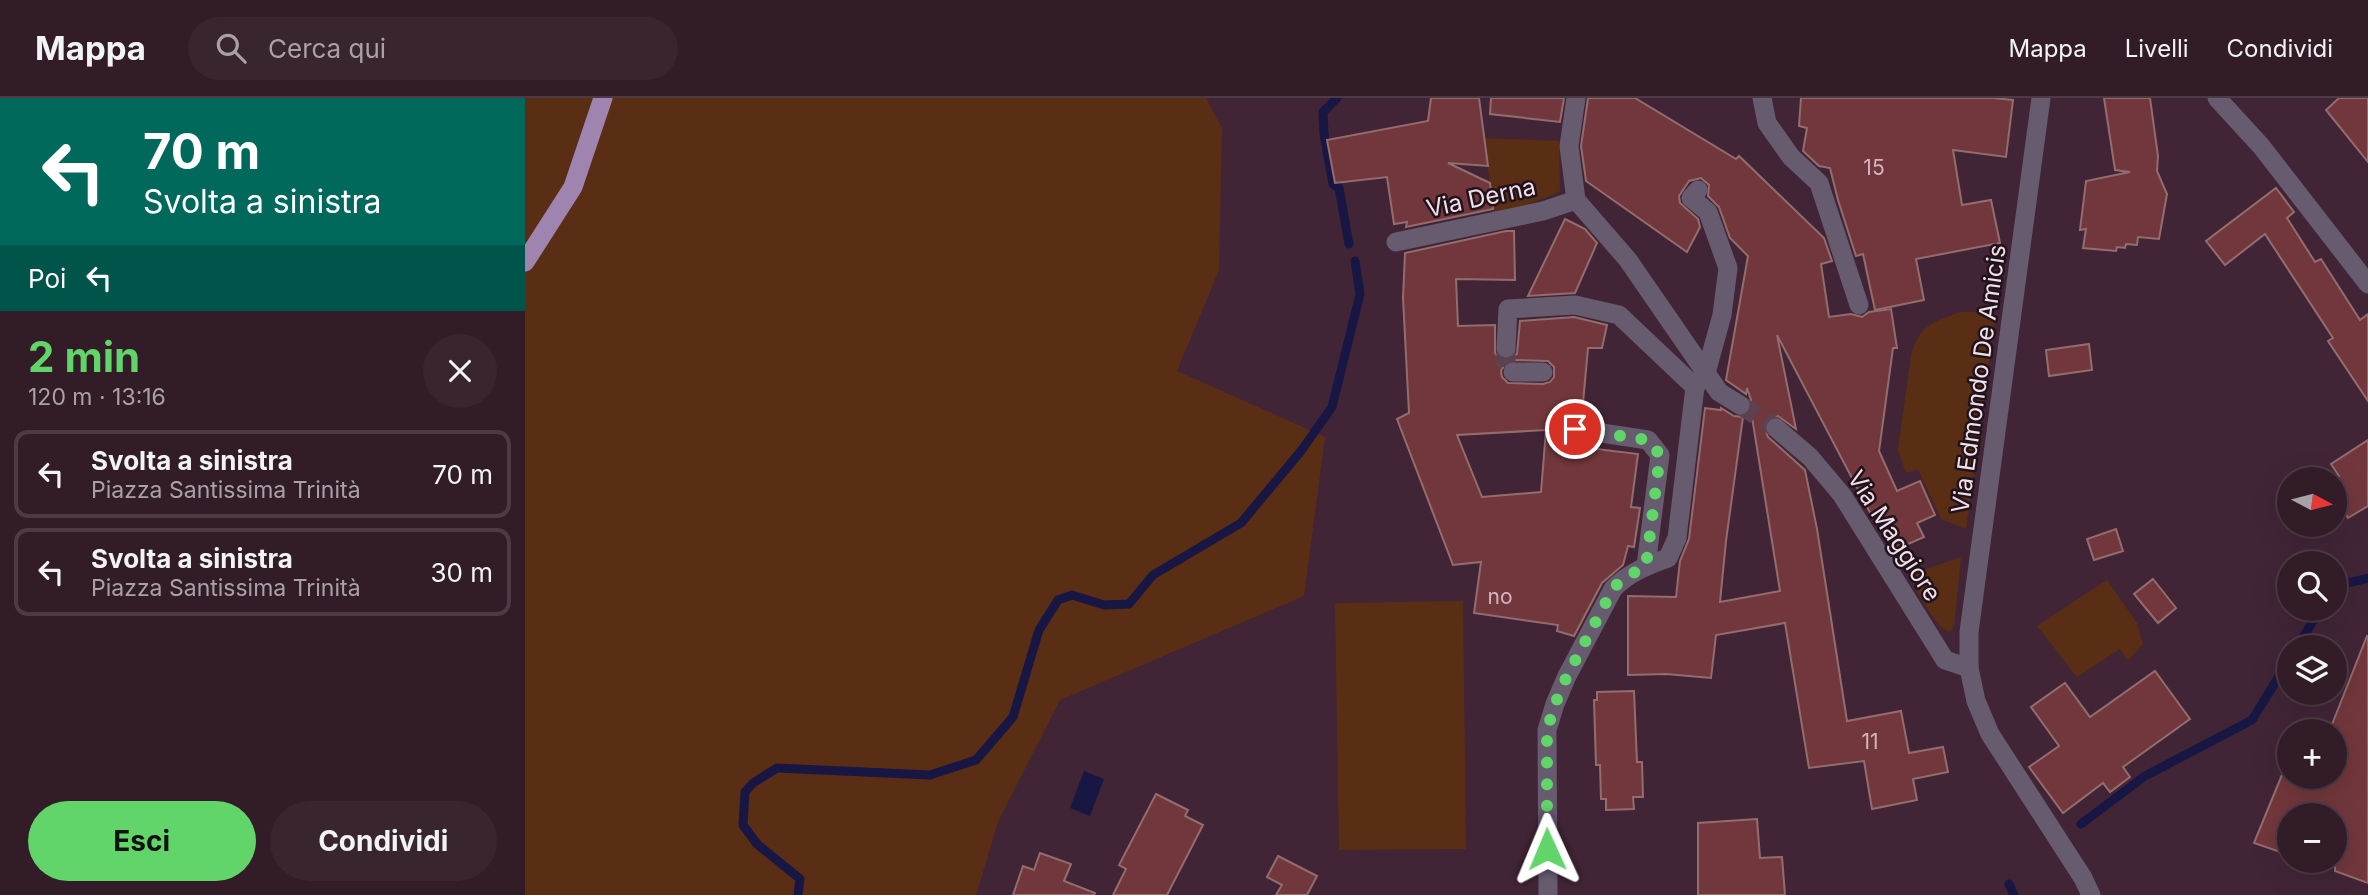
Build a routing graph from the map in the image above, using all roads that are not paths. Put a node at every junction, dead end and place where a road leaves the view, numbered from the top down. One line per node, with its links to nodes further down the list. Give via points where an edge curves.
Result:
1 (603, 98): 9 (main road, via 573,187)
2 (1576, 98): 7 (street, via 1569,146)
3 (1762, 98): 11 (street, via 1767,122 1791,157 1819,183)
4 (2041, 98): 20 (street, Via Edmondo De Amicis, via 1969,632)
5 (2217, 98): 10 (street, via 2261,146)
6 (1698, 190): 15 (street, via 1691,198 1708,212 1728,268 1722,315)
7 (1576, 200): 8 (street, Via Derna); 15 (street, via 1628,260)
8 (1396, 242)
9 (525, 262)
10 (2368, 284)
11 (1859, 306)
12 (1506, 348): 15 (street, via 1508,309 1575,305 1619,315)
13 (1513, 372): 14 (street)
14 (1543, 372)
15 (1700, 380): 16 (street); 19 (street, via 1677,538 1668,558)
16 (1740, 405)
17 (1776, 428): 20 (street, Via Maggiore, via 1810,457 1842,495 1945,660)
18 (1575, 429): 19 (street, via 1648,440 1660,455)
19 (1646, 566): 21 (street, via 1613,589 1567,676 1547,730)
20 (1969, 668): 22 (street, Via Edmondo De Amicis, via 1990,734)
21 (1548, 895)
22 (2091, 895)

